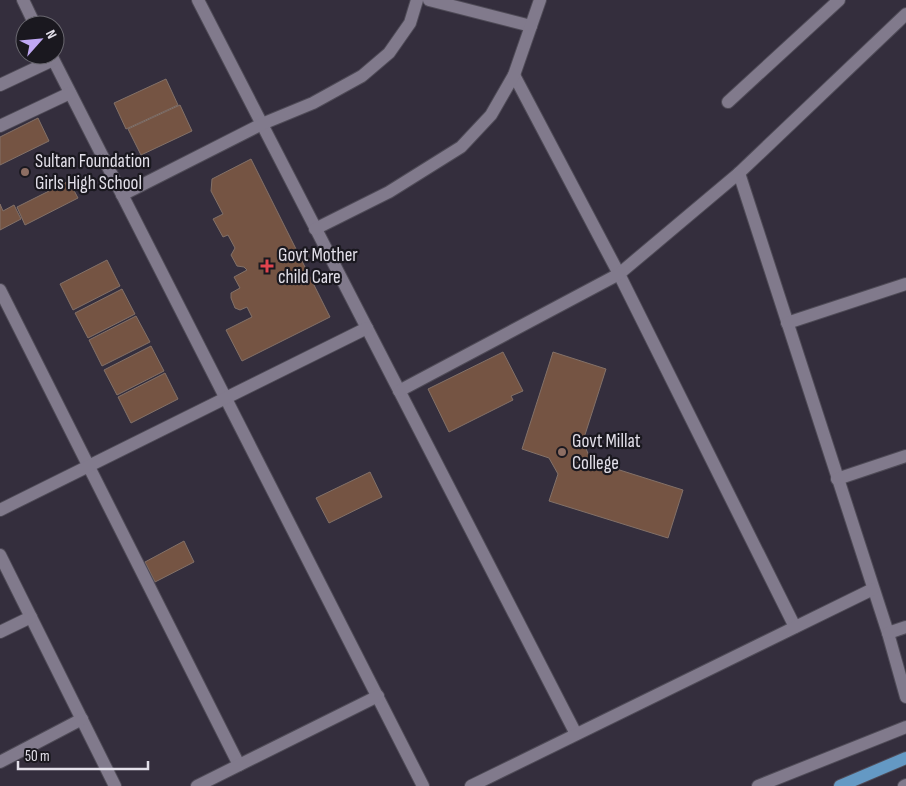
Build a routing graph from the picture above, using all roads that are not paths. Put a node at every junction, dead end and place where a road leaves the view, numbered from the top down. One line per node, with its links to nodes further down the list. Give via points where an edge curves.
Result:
1 (23, 0): 8 (street)
2 (198, 0): 16 (street)
3 (417, 0): 16 (street, via 410,23 389,53 362,76 312,103)
4 (429, 0): 9 (street)
5 (839, 0): 15 (street)
6 (543, 1): 9 (street)
7 (906, 14): 18 (street)
8 (30, 15)
9 (531, 26): 12 (street)
10 (39, 65): 13 (street)
11 (56, 65): 14 (street)
12 (514, 75): 20 (street, via 491,115 460,147 388,192); 21 (street)
13 (0, 86)
14 (70, 93): 17 (street); 19 (street)
15 (728, 102)
16 (262, 124): 19 (street); 20 (street)
17 (0, 126)
18 (738, 173): 21 (street); 24 (street)
19 (122, 195): 27 (street)
20 (315, 230): 25 (street)
21 (619, 274): 26 (street); 35 (street)
22 (906, 284): 24 (street)
23 (0, 290): 29 (street)
24 (787, 323): 30 (street)
25 (367, 328): 26 (street); 27 (street)
26 (399, 391): 43 (street)
27 (227, 398): 29 (street); 39 (street)
28 (906, 456): 30 (street)
29 (88, 466): 31 (street); 46 (street)
30 (838, 479): 33 (street)
31 (0, 510)
32 (0, 555): 34 (street)
33 (873, 589): 35 (street); 38 (street)
34 (31, 617): 37 (street); 41 (street)
35 (795, 627): 43 (street)
36 (906, 627): 38 (street)
37 (0, 632)
38 (888, 633): 40 (street)
39 (378, 696): 46 (street); 49 (street)
40 (906, 698)
41 (82, 720): 45 (street); 47 (street)
42 (906, 727): 51 (street)
43 (576, 734): 50 (street)
44 (906, 758): 52 (main road)
45 (0, 762)
46 (239, 765): 48 (street)
47 (115, 786)
48 (196, 786)
49 (424, 786)
50 (471, 786)
51 (758, 786)
52 (840, 786)

